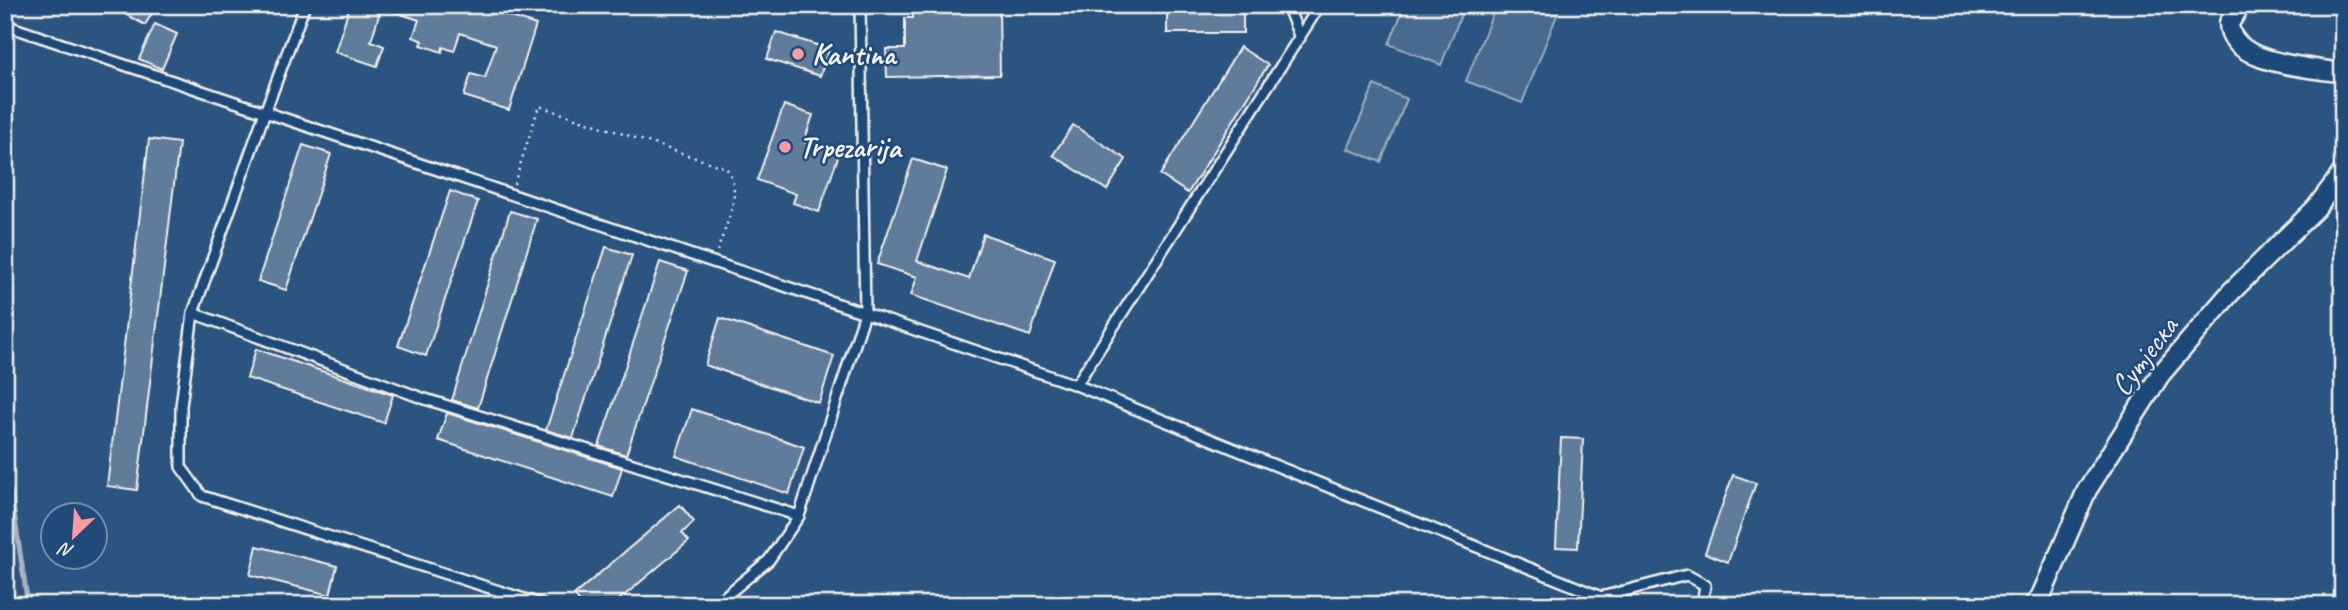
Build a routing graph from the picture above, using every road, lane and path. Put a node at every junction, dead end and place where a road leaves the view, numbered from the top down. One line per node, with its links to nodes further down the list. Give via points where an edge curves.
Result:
1 (305, 5): 9 (lane)
2 (860, 5): 14 (lane)
3 (1287, 5): 7 (lane)
4 (1320, 5): 7 (lane)
5 (2241, 5): 8 (street, via 2229,23 2233,40 2241,48 2260,58)
6 (5, 25): 9 (lane)
7 (1300, 38): 15 (lane)
8 (2343, 73)
9 (265, 112): 11 (lane); 13 (lane)
10 (2343, 172): 22 (street, Сутјеска, via 2316,208 2231,292 2160,375 2087,489 2042,596)
11 (511, 194): 12 (lane); 12 (path, via 539,106 726,168 734,179 735,193)
12 (713, 263): 14 (lane)
13 (193, 313): 16 (lane, via 422,398); 18 (lane, via 181,407 181,467 202,496)
14 (865, 313): 15 (lane); 16 (lane)
15 (1076, 385): 17 (lane)
16 (799, 516): 19 (lane, via 769,560 723,598)
17 (1599, 597): 20 (lane); 21 (lane, via 1687,575 1705,585)
18 (543, 605)
19 (702, 605)
20 (1621, 605)
21 (1702, 605)
22 (2034, 605)

